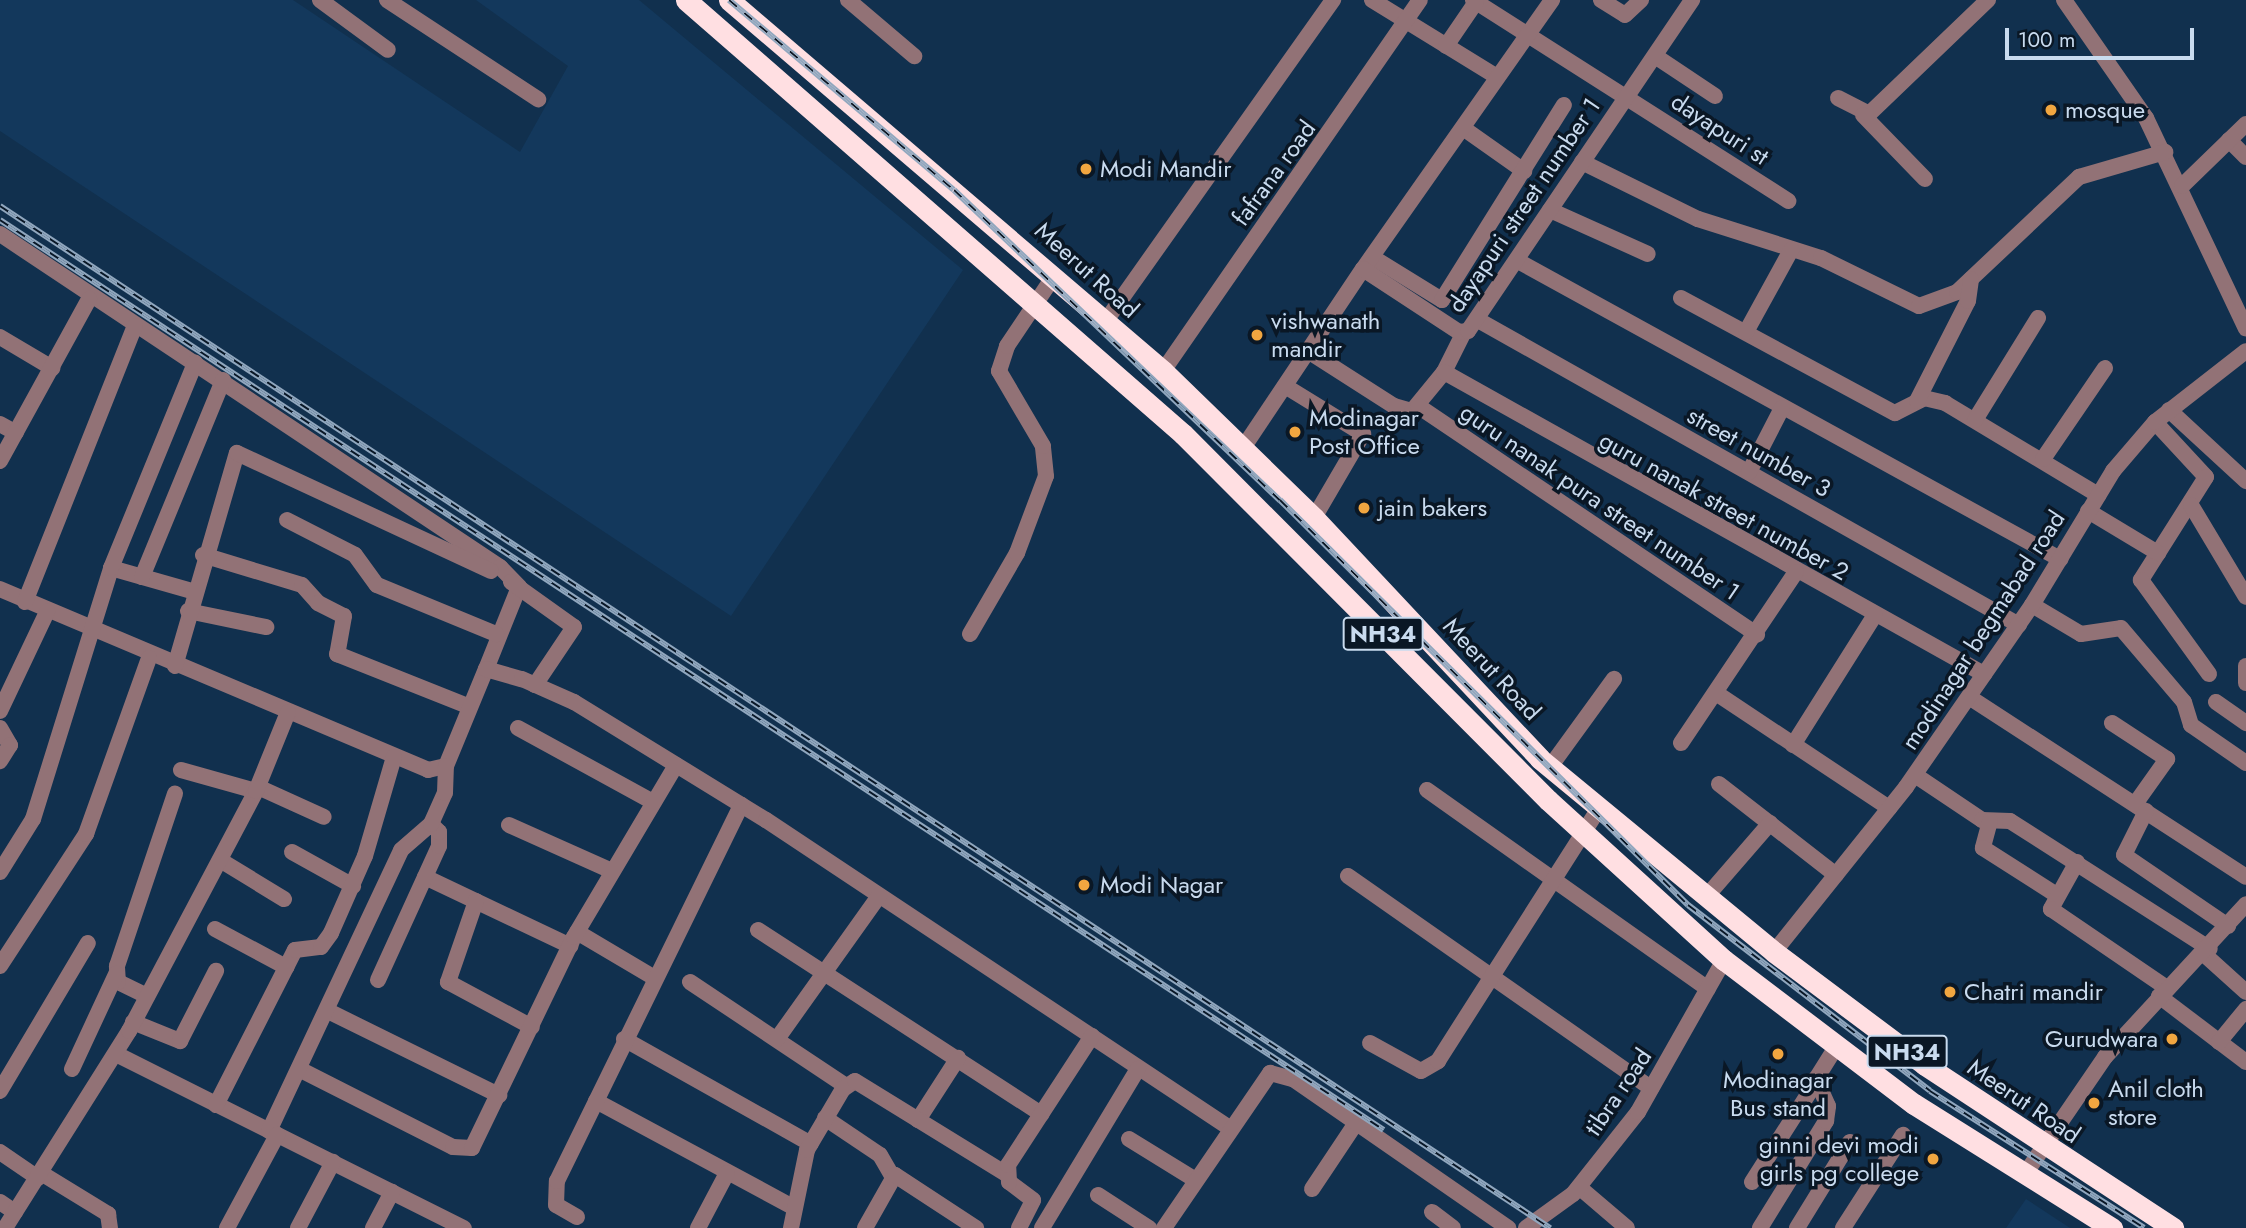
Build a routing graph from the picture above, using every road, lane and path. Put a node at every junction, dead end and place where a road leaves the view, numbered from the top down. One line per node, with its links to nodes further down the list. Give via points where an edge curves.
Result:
1 (320, 0): 19 (street, via 326,10)
2 (387, 0): 25 (street)
3 (686, 0): 42 (highway, Meerut Road / NH34)
4 (729, 0): 40 (highway, Meerut Road / NH34)
5 (848, 0): 20 (street)
6 (1333, 0): 54 (street, fafrana road)
7 (1372, 0): 16 (street)
8 (1420, 0): 16 (street, fafrana road)
9 (1552, 0): 17 (street)
10 (1601, 0): 11 (street, via 1625,15)
11 (1641, 0)
12 (1692, 0): 21 (street, dayapuri street number 1)
13 (1988, 0): 28 (street)
14 (2064, 0): 32 (street)
15 (1475, 1): 17 (street, dayapuri st); 18 (street)
16 (1405, 22): 18 (street); 65 (street, fafrana road)
17 (1526, 35): 22 (street); 26 (street, dayapuri st)
18 (1446, 46): 22 (street)
19 (388, 50)
20 (914, 56)
21 (1655, 56): 23 (street); 26 (street, dayapuri street number 1)
22 (1497, 77): 30 (street)
23 (1715, 96)
24 (1838, 98): 28 (street)
25 (538, 99)
26 (1625, 99): 34 (street, dayapuri street number 1); 38 (street, dayapuri st)
27 (1564, 105): 35 (street)
28 (1863, 115): 36 (street)
29 (2246, 124): 31 (street)
30 (1463, 128): 35 (street); 46 (street)
31 (2230, 140): 33 (street); 37 (street)
32 (2165, 152): 37 (street); 48 (street, via 2079,177)
33 (2246, 157)
34 (1582, 162): 39 (street, dayapuri street number 1); 43 (street, via 1698,219)
35 (1524, 171): 46 (street, via 1441,300)
36 (1925, 179)
37 (2182, 186): 56 (street)
38 (1788, 201)
39 (1550, 210): 44 (street); 45 (street, dayapuri street number 1)
40 (994, 223): 42 (highway); 47 (highway, Meerut Road / NH34)
41 (0, 234): 50 (street)
42 (975, 247): 51 (highway, Meerut Road / NH34)
43 (1791, 250): 48 (street, via 1833,263 1919,306 1950,295); 57 (street)
44 (1648, 254)
45 (1518, 261): 53 (street, dayapuri street number 1); 71 (street, street number 3)
46 (1368, 263): 58 (street, dayapuri street number 1); 60 (street)
47 (1054, 276): 51 (street); 54 (highway, Meerut Road / NH34)
48 (1971, 279): 69 (street, via 1968,301)
49 (1681, 298): 57 (street)
50 (89, 299): 55 (street); 63 (street)
51 (1035, 306): 106 (street, via 1007,346 999,371 1043,446 1046,476 1017,553); 151 (highway, Meerut Road / NH34, via 1183,434)
52 (2038, 318): 73 (street)
53 (1478, 320): 58 (street, dayapuri street number 1); 80 (street, street number 3)
54 (1105, 322): 65 (highway, Meerut Road / NH34)
55 (135, 326): 62 (street); 97 (street)
56 (2246, 329)
57 (1746, 331): 69 (street, via 1895,413)
58 (1464, 332): 66 (street)
59 (0, 337): 63 (street)
60 (1308, 351): 68 (street); 70 (street, via 1404,411)
61 (2246, 351): 72 (street, modinagar begmabad road)
62 (195, 363): 67 (street); 90 (street)
63 (52, 368): 76 (street)
64 (2105, 368): 78 (street)
65 (1163, 371): 77 (highway, Meerut Road / NH34)
66 (1444, 372): 70 (street); 91 (street, guru nanak street number 2)
67 (223, 380): 92 (street); 93 (street)
68 (1285, 386): 77 (street); 85 (street, via 1363,434)
69 (1917, 401): 73 (street, via 1930,397)
70 (1418, 406): 107 (street, guru nanak pura street number 1)
71 (1782, 408): 80 (street); 89 (street, street number 3)
72 (2169, 410): 74 (street, modinagar begmabad road); 81 (street)
73 (1975, 420): 78 (street)
74 (2155, 422): 82 (street, modinagar begmabad road); 83 (street, via 2204,471)
75 (0, 424): 76 (street)
76 (16, 433): 79 (street)
77 (1243, 448): 85 (highway, Meerut Road / NH34)
78 (2043, 459): 82 (street)
79 (0, 461)
80 (1749, 472): 102 (street, street number 3)
81 (2246, 481)
82 (2098, 495): 84 (street, modinagar begmabad road)
83 (2191, 505): 87 (street); 96 (street)
84 (2088, 511): 87 (street); 89 (street, modinagar begmabad road)
85 (1314, 518): 134 (highway, Meerut Road / NH34)
86 (287, 520): 105 (street, via 355,555 377,585)
87 (2158, 553): 113 (street, via 2144,572 2143,590)
88 (203, 555): 93 (street, via 232,457 247,453); 95 (street); 120 (street, via 302,585 318,603 344,616 337,654)
89 (2060, 559): 98 (street, modinagar begmabad road)
90 (111, 568): 92 (street); 104 (street)
91 (1796, 572): 101 (street, guru nanak street number 2); 107 (street)
92 (142, 577): 95 (street)
93 (519, 587): 105 (street); 116 (street, via 574,628)
94 (0, 589): 97 (street)
95 (192, 591): 99 (street)
96 (2246, 597)
97 (25, 602): 100 (street)
98 (2032, 605): 102 (street, modinagar begmabad road); 131 (street, via 2081,634 2121,628 2184,702 2191,725)
99 (188, 611): 103 (street); 109 (street)
100 (47, 612): 104 (street); 121 (street)
101 (1875, 615): 112 (street, guru nanak street number 2); 128 (street)
102 (2018, 625): 112 (street, modinagar begmabad road)
103 (266, 627)
104 (91, 630): 108 (street); 156 (street, via 33,819)
105 (496, 634): 111 (street)
106 (970, 634)
107 (1757, 635): 117 (street)
108 (149, 657): 109 (street); 176 (street, via 86,834)
109 (174, 666): 122 (street)
110 (2246, 666): 115 (street)
111 (486, 669): 116 (street); 120 (street)
112 (1984, 674): 118 (street, modinagar begmabad road)
113 (2209, 674)
114 (1614, 679): 134 (street)
115 (2246, 683)
116 (535, 685): 132 (street)
117 (1716, 693): 127 (street); 128 (street)
118 (1969, 697): 136 (street, modinagar begmabad road); 145 (street)
119 (2216, 702): 124 (street)
120 (468, 706): 133 (street)
121 (0, 711)
122 (288, 712): 129 (street); 138 (street)
123 (2112, 723): 145 (street, via 2167,759)
124 (2246, 723)
125 (0, 728): 130 (street, via 10,745)
126 (518, 728): 141 (street)
127 (1681, 743)
128 (1793, 745): 144 (street)
129 (394, 757): 133 (street, via 428,770); 162 (street)
130 (0, 761)
131 (2246, 763)
132 (676, 765): 141 (street); 142 (street)
133 (446, 766): 149 (street, via 445,793)
134 (1550, 767): 143 (highway, Meerut Road / NH34)
135 (181, 770): 138 (street)
136 (1915, 775): 144 (street, modinagar begmabad road); 147 (street)
137 (1719, 784): 148 (street)
138 (257, 789): 146 (street); 153 (street)
139 (1427, 790): 161 (street)
140 (175, 794): 179 (street)
141 (653, 802): 155 (street)
142 (741, 805): 164 (street); 181 (street)
143 (1599, 807): 151 (street); 165 (highway, Meerut Road / NH34)
144 (1889, 808): 157 (street, modinagar begmabad road)
145 (2141, 808): 160 (street); 168 (street, via 2124,856)
146 (324, 817)
147 (1990, 821): 154 (street, via 2010,821); 163 (street, via 1983,848)
148 (1770, 823): 157 (street); 165 (street)
149 (431, 824): 159 (street, via 441,838); 190 (street, via 401,850)
150 (509, 825): 155 (street)
151 (1584, 833): 161 (street); 175 (highway, Meerut Road / NH34)
152 (292, 852): 162 (street)
153 (220, 860): 166 (street); 188 (street)
154 (2077, 862): 163 (street); 173 (street)
155 (612, 871): 171 (street)
156 (0, 872)
157 (1836, 875): 174 (street, modinagar begmabad road)
158 (1348, 876): 182 (street)
159 (425, 877): 167 (street); 183 (street)
160 (2246, 877)
161 (1553, 881): 182 (street); 185 (street)
162 (353, 886): 177 (street, via 326,943 300,946)
163 (2054, 894): 186 (street, via 2056,915)
164 (879, 896): 180 (street); 193 (street)
165 (1706, 897): 174 (highway, Meerut Road / NH34)
166 (284, 899)
167 (476, 901): 171 (street); 192 (street, via 447,982)
168 (2240, 916): 173 (street)
169 (215, 929): 177 (street)
170 (758, 930): 180 (street)
171 (574, 939): 181 (street); 192 (street)
172 (88, 943): 208 (street)
173 (2207, 952): 186 (street); 187 (street)
174 (1774, 953): 222 (highway, Meerut Road / NH34)
175 (1724, 960): 185 (street, tibra road); 198 (highway, Meerut Road / NH34)
176 (0, 966)
177 (286, 967): 211 (street)
178 (216, 971): 191 (street, via 180,1041)
179 (116, 974): 188 (street); 202 (street)
180 (826, 974): 195 (street); 200 (street)
181 (653, 977): 194 (street)
182 (1491, 979): 197 (street, via 1429,1070 1410,1068); 207 (street)
183 (378, 980)
184 (690, 982): 195 (street)
185 (1708, 989): 207 (street, tibra road)
186 (2163, 992): 196 (street); 222 (street)
187 (2246, 992)
188 (147, 996): 191 (street)
189 (2246, 1009): 196 (street)
190 (328, 1011): 204 (street); 209 (street)
191 (133, 1022): 199 (street)
192 (532, 1027): 209 (street)
193 (1092, 1036): 203 (street); 212 (street)
194 (624, 1039): 210 (street); 221 (street)
195 (778, 1039): 206 (street)
196 (2219, 1042): 201 (street)
197 (1370, 1043)
198 (1838, 1046): 205 (street); 227 (highway, Meerut Road / NH34, via 1914,1104)
199 (116, 1054): 211 (street); 228 (street)
200 (957, 1058): 212 (street); 214 (street)
201 (2246, 1062)
202 (72, 1069)
203 (1138, 1069): 216 (street); 252 (street)
204 (301, 1070): 209 (street, via 466,1150); 217 (street)
205 (1816, 1082): 231 (street); 259 (street, via 1828,1106 1826,1121)
206 (846, 1086): 213 (street); 214 (street, via 863,1084)
207 (1651, 1088): 232 (street, tibra road)
208 (0, 1091)
209 (499, 1095)
210 (596, 1101): 225 (street); 240 (street, via 553,1192 556,1205)
211 (216, 1105): 217 (street)
212 (1041, 1114): 226 (street)
213 (825, 1118): 221 (street); 229 (street, via 880,1155)
214 (918, 1120): 226 (street)
215 (1356, 1123): 216 (street, via 1293,1079 1270,1073); 233 (street); 256 (street)
216 (1228, 1127): 230 (street)
217 (273, 1133): 224 (street); 243 (street)
218 (1903, 1135): 261 (street)
219 (1129, 1139): 230 (street)
220 (1850, 1142): 260 (street)
221 (811, 1144): 237 (street)
222 (2042, 1147): 227 (street); 263 (highway, Meerut Road / NH34)
223 (0, 1152): 228 (street)
224 (333, 1162): 234 (street); 244 (street)
225 (727, 1173): 237 (street); 247 (street)
226 (1006, 1174): 251 (street, via 1033,1200)
227 (2025, 1174): 262 (highway, Meerut Road / NH34)
228 (40, 1175): 238 (street); 242 (street, via 108,1214)
229 (892, 1176): 249 (street); 250 (street, via 905,1177)
230 (1194, 1179): 254 (street)
231 (1752, 1182)
232 (1579, 1187): 257 (street, tibra road); 258 (street)
233 (1312, 1189)
234 (392, 1192): 245 (street); 246 (street)
235 (1098, 1195): 253 (street)
236 (0, 1202): 238 (street)
237 (793, 1207): 248 (street)
238 (15, 1212): 241 (street)
239 (1432, 1212): 255 (street)
240 (577, 1217)
241 (5, 1228)
242 (110, 1228)
243 (227, 1228)
244 (298, 1228)
245 (373, 1228)
246 (464, 1228)
247 (698, 1228)
248 (791, 1228)
249 (865, 1228)
250 (976, 1228)
251 (1019, 1228)
252 (1042, 1228)
253 (1149, 1228)
254 (1164, 1228)
255 (1453, 1228)
256 (1508, 1228)
257 (1526, 1228)
258 (1628, 1228)
259 (1760, 1228)
260 (1797, 1228)
261 (1843, 1228)
262 (2112, 1228)
263 (2173, 1228)

